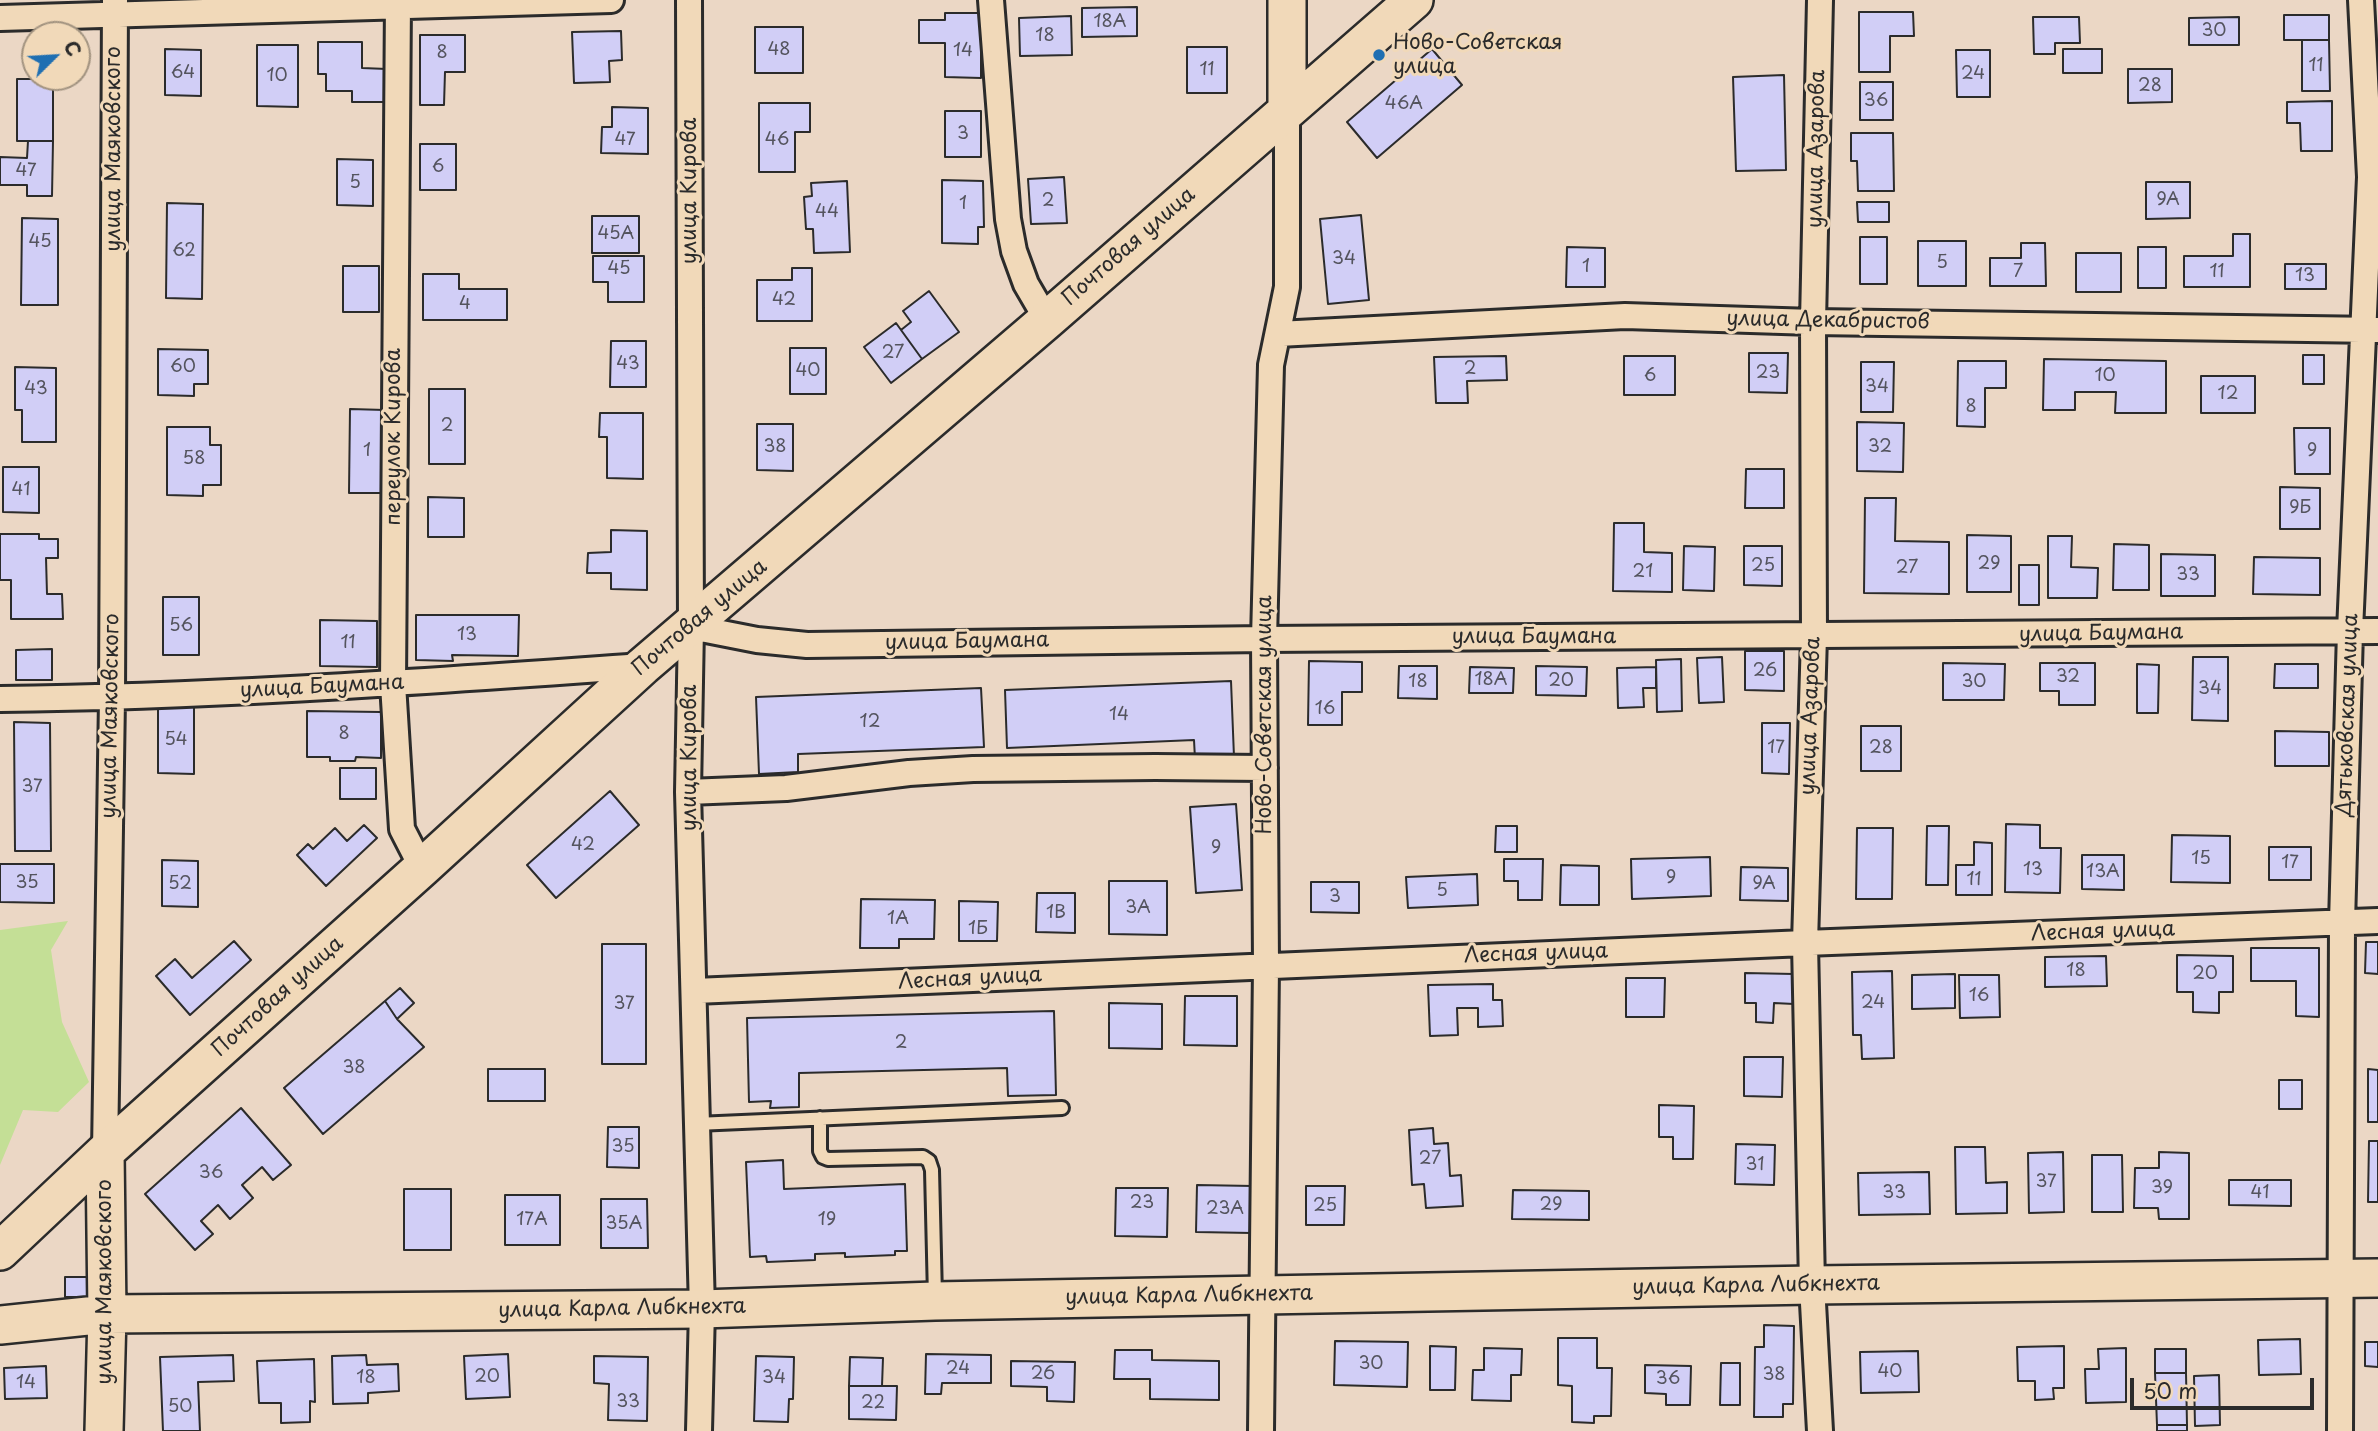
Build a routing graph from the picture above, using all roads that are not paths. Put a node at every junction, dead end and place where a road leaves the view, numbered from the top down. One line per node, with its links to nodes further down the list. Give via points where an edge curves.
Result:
1 (611, 0): 8 (street)
2 (689, 0): 16 (street, улица Кирова)
3 (991, 0): 12 (street, via 1008,219 1026,284)
4 (1287, 0): 11 (street, Ново-Советская улица)
5 (1414, 0): 11 (street, Почтовая улица)
6 (1820, 0): 13 (street, улица Азарова)
7 (2361, 0): 14 (street, Дятьковская улица, via 2370,177)
8 (398, 3): 9 (street); 22 (street, переулок Кирова)
9 (115, 8): 10 (street); 23 (street, улица Маяковского)
10 (0, 19)
11 (1287, 110): 12 (street, Почтовая улица); 15 (street, Ново-Советская улица, via 1287,287)
12 (1046, 320): 16 (street, Почтовая улица)
13 (1813, 322): 14 (street, улица Декабристов); 15 (street, улица Декабристов, via 1625,316); 19 (street, улица Азарова)
14 (2371, 330): 17 (street, Дятьковская улица)
15 (1278, 334): 20 (street, Ново-Советская улица, via 1271,365)
16 (691, 626): 20 (street, улица Баумана, via 807,645); 21 (street, Почтовая улица); 26 (street, улица Кирова)
17 (2350, 631): 18 (street, улица Баумана); 19 (street, улица Баумана); 29 (street, Дятьковская улица)
18 (2378, 631)
19 (1814, 636): 20 (street, улица Баумана); 30 (street, улица Азарова)
20 (1264, 639): 25 (street, Ново-Советская улица)
21 (643, 666): 22 (street, улица Баумана); 27 (street, Почтовая улица)
22 (393, 684): 23 (street, улица Баумана); 27 (street, переулок Кирова, via 402,830)
23 (112, 698): 24 (street, улица Баумана); 36 (street, улица Маяковского)
24 (0, 699)
25 (1265, 768): 26 (street, via 973,769 786,788); 31 (street, Ново-Советская улица)
26 (688, 792): 32 (street, улица Кирова)
27 (422, 868): 36 (street, Почтовая улица)
28 (2378, 922): 29 (street, Лесная улица)
29 (2342, 923): 30 (street, Лесная улица); 38 (street, Дятьковская улица)
30 (1805, 943): 31 (street, Лесная улица); 40 (street, улица Азарова)
31 (1266, 966): 32 (street, Лесная улица); 41 (street, Ново-Советская улица)
32 (695, 991): 35 (street, улица Кирова)
33 (1062, 1108): 34 (lane)
34 (820, 1118): 35 (lane); 42 (lane, via 821,1151 828,1159 923,1157 929,1161)
35 (696, 1124): 43 (street, улица Кирова)
36 (105, 1152): 37 (street, Почтовая улица); 44 (street, улица Маяковского)
37 (0, 1251)
38 (2339, 1278): 39 (street, улица Карла Либкнехта); 40 (street, улица Карла Либкнехта); 50 (street, Дятьковская улица)
39 (2378, 1278)
40 (1812, 1285): 41 (street, улица Карла Либкнехта); 49 (street, улица Азарова)
41 (1264, 1295): 42 (street, улица Карла Либкнехта); 48 (street, Ново-Советская улица)
42 (935, 1301): 43 (street, улица Карла Либкнехта)
43 (702, 1309): 44 (street, улица Карла Либкнехта); 47 (street, улица Кирова)
44 (107, 1314): 45 (street, улица Карла Либкнехта); 46 (street, улица Маяковского)
45 (0, 1325)
46 (104, 1431)
47 (699, 1431)
48 (1261, 1431)
49 (1820, 1431)
50 (2340, 1431)

